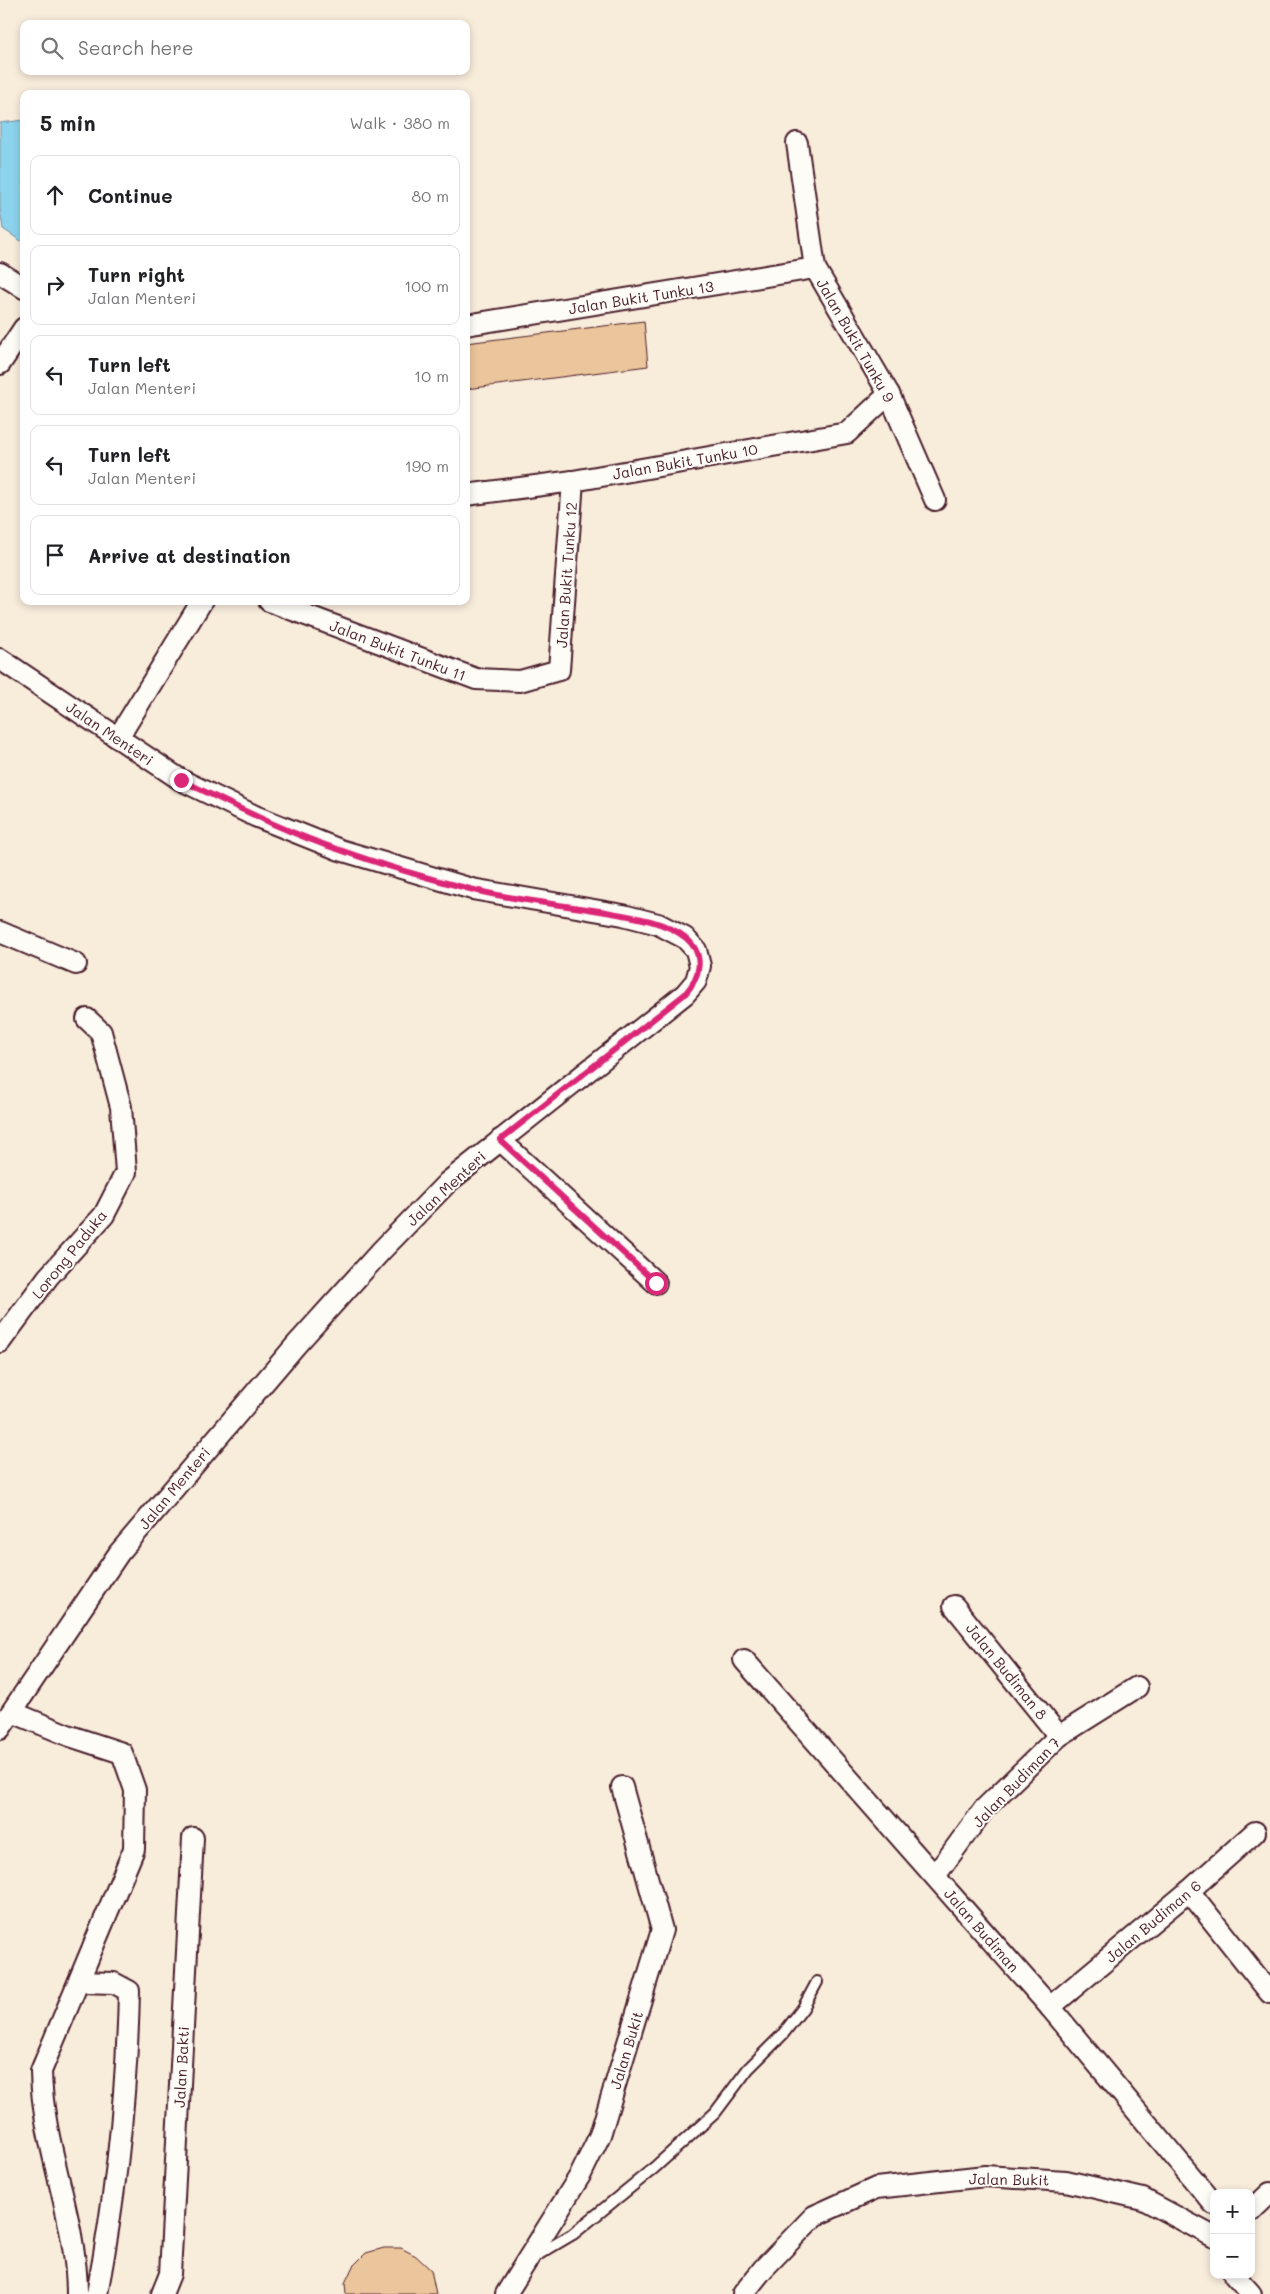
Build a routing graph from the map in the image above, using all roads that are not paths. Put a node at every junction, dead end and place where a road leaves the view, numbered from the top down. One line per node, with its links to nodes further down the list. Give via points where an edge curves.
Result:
1 (797, 143): 2 (street, Jalan Bukit Tunku 9)
2 (815, 268): 5 (street, Jalan Bukit Tunku 13); 8 (street, Jalan Bukit Tunku 9)
3 (0, 273): 4 (street)
4 (20, 286)
5 (470, 324)
6 (20, 334): 7 (street)
7 (0, 364)
8 (889, 394): 9 (street, Jalan Bukit Tunku 10, via 847,433); 11 (street, Jalan Bukit Tunku 9)
9 (573, 480): 10 (street, Jalan Bukit Tunku 10); 15 (street, Jalan Bukit Tunku 12)
10 (470, 494)
11 (935, 500)
12 (200, 605): 16 (street)
13 (280, 605): 15 (street, Jalan Bukit Tunku 11, via 476,679 520,680)
14 (0, 659): 16 (street, Jalan Menteri)
15 (559, 670)
16 (118, 738): 20 (street, Jalan Menteri, via 181,780 255,816 340,850 472,889 632,917 658,924 685,938 696,950 700,966 696,981 685,994)
17 (0, 932): 18 (street)
18 (76, 964)
19 (87, 1019): 22 (street, Lorong Paduka, via 101,1032 121,1107 126,1172 104,1215 48,1277)
20 (500, 1140): 21 (street); 26 (street, Jalan Menteri, via 448,1182 290,1352 119,1553)
21 (656, 1283)
22 (0, 1342)
23 (954, 1606): 28 (street, Jalan Budiman 8)
24 (744, 1660): 32 (street, Jalan Budiman)
25 (1137, 1687): 28 (street, Jalan Budiman 7)
26 (12, 1712): 27 (street, Jalan Menteri); 34 (street, via 122,1753 135,1790 134,1849)
27 (0, 1729)
28 (1059, 1736): 32 (street, Jalan Budiman 7, via 984,1810)
29 (622, 1787): 42 (street, Jalan Bukit, via 662,1930 600,2135 581,2174)
30 (1255, 1832): 33 (street, Jalan Budiman 6)
31 (193, 1838): 46 (street, Jalan Bakti, via 170,2274)
32 (935, 1876): 37 (street, Jalan Budiman)
33 (1189, 1891): 36 (street); 37 (street, Jalan Budiman 6)
34 (79, 1982): 44 (street, via 41,2071 41,2092 67,2211); 45 (street, via 114,1983 129,1991 124,2105 107,2242)
35 (817, 1982): 42 (lane, via 804,2008 748,2069 715,2113 573,2234)
36 (1270, 1993)
37 (1050, 2007): 39 (street, Jalan Budiman)
38 (1270, 2193): 40 (street)
39 (1210, 2199)
40 (1255, 2207)
41 (1210, 2235): 48 (street, Jalan Bukit, via 1143,2199 1066,2181 984,2176 876,2188 814,2216)
42 (525, 2263): 47 (street, Jalan Bukit)
43 (1238, 2279): 49 (street)
44 (77, 2294)
45 (97, 2294)
46 (162, 2294)
47 (506, 2294)
48 (743, 2294)
49 (1251, 2294)

